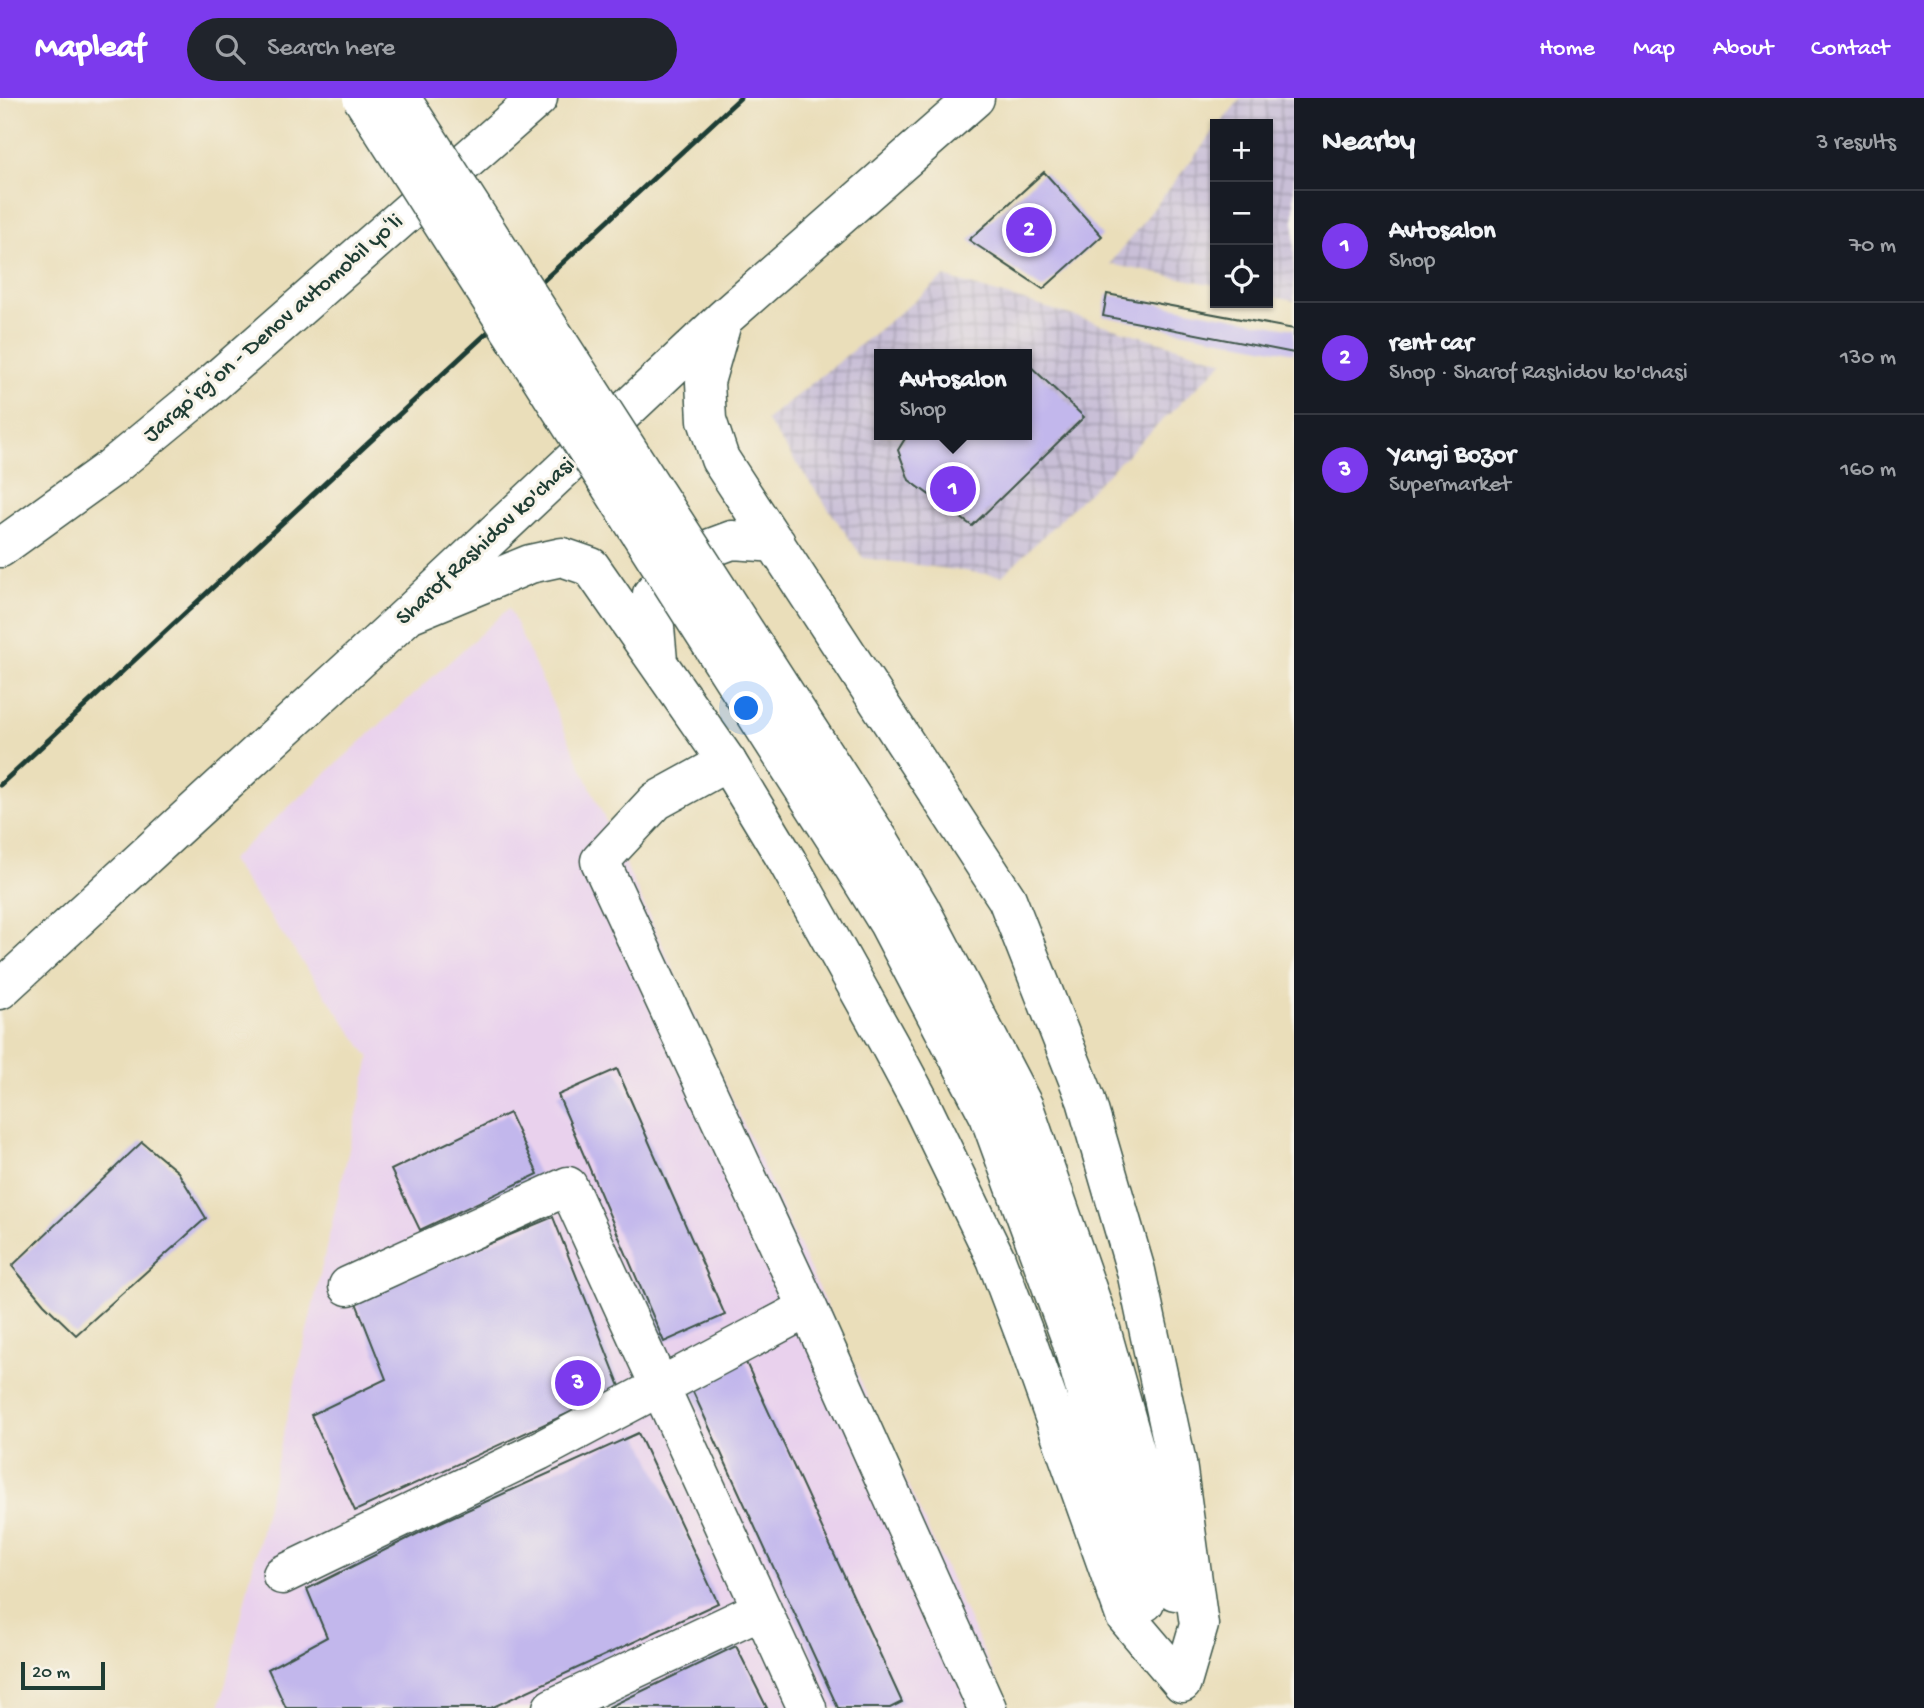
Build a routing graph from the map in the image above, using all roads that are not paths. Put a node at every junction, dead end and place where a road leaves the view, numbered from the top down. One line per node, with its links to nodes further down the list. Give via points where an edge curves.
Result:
1 (362, 98): 11 (main road, bridge)
2 (401, 98): 11 (main road, bridge)
3 (538, 98): 7 (main road, Jarqoʻrgʻon - Denov avtomobil yoʻli, via 192,401 111,468)
4 (975, 98): 5 (main road, Sharof Rashidov ko'chasi)
5 (723, 319): 6 (main road, via 705,382 707,419 720,459); 8 (main road, Sharof Rashidov ko'chasi)
6 (776, 543): 9 (main road, via 732,540 681,559 652,594); 18 (main road, via 1007,899 1086,1100 1136,1271 1177,1463 1199,1625)
7 (0, 548)
8 (409, 614): 9 (main road, via 530,564 562,557 591,567); 12 (main road, Sharof Rashidov ko'chasi)
9 (659, 662): 10 (main road)
10 (727, 762): 14 (main road, via 656,802 600,861); 18 (main road, via 920,1102 996,1259 1125,1616)
11 (865, 850): 18 (main road, via 920,908 1024,1107 1101,1329 1175,1592)
12 (0, 990)
13 (348, 1286): 15 (main road, via 568,1186)
14 (808, 1308): 15 (main road); 19 (main road)
15 (661, 1387): 16 (main road); 17 (main road)
16 (282, 1575)
17 (762, 1609): 20 (main road); 21 (main road)
18 (1182, 1696)
19 (974, 1704)
20 (552, 1708)
21 (807, 1708)

